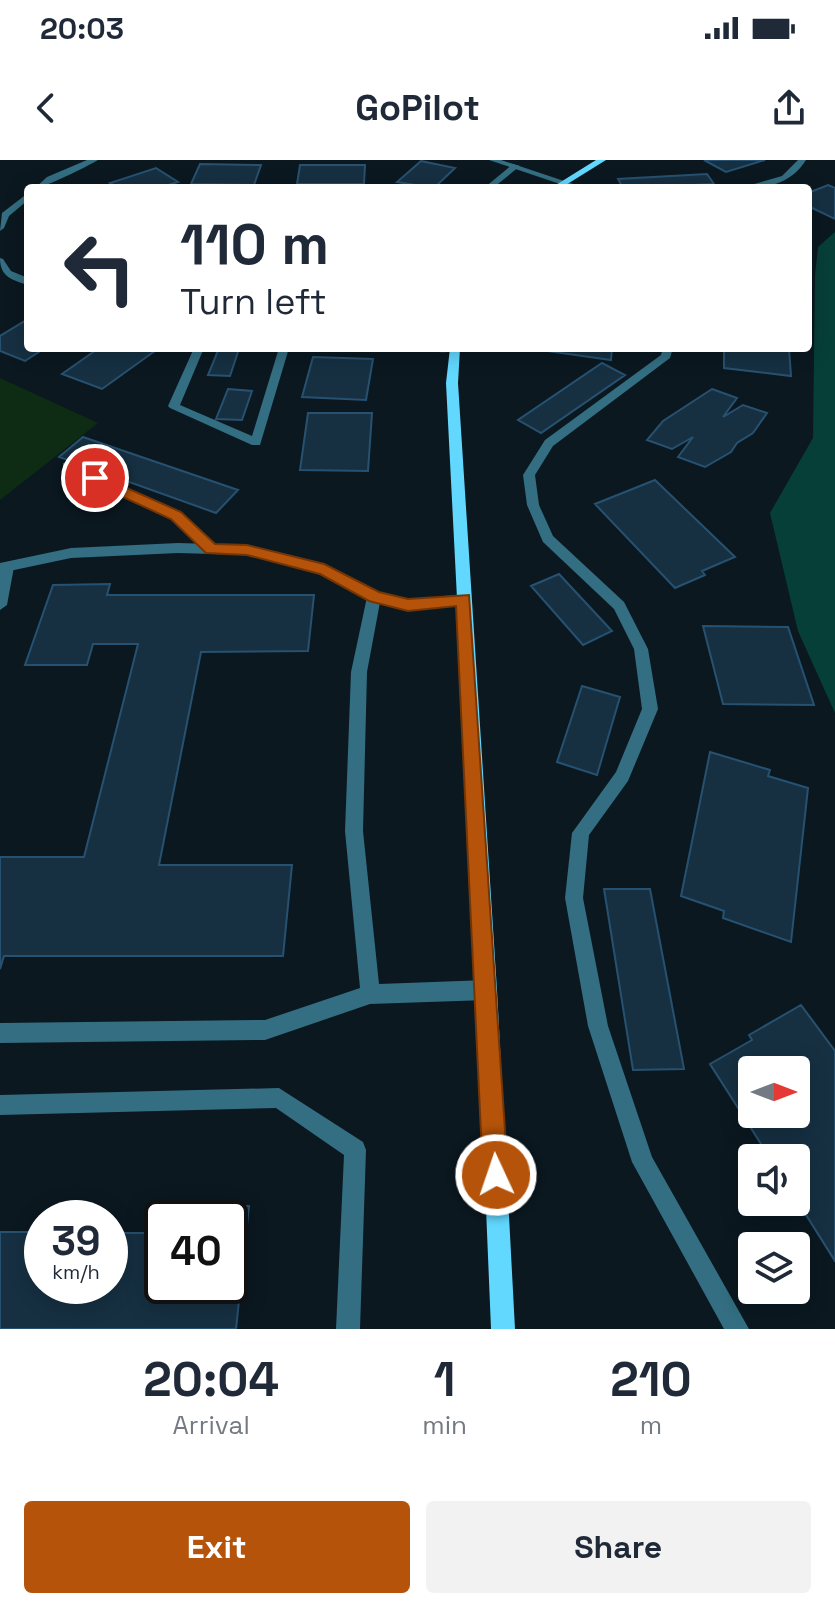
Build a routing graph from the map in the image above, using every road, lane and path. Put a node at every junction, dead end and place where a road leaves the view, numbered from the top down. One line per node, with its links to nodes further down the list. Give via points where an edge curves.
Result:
1 (94, 160): 6 (street)
2 (493, 160): 5 (street)
3 (602, 160): 9 (street)
4 (802, 160): 10 (street, via 797,171)
5 (516, 166): 7 (street); 8 (street)
6 (44, 184)
7 (493, 184)
8 (556, 184)
9 (560, 184)
10 (763, 184)
11 (24, 199): 12 (street, via 5,215)
12 (0, 228)
13 (0, 261): 14 (street, via 7,273)
14 (24, 280)
15 (197, 352): 16 (street, via 174,406 256,442)
16 (283, 352)
17 (455, 352): 23 (street)
18 (667, 352): 31 (street, via 549,443 529,475 533,505 548,539 619,606 641,649 650,709 622,776 581,833 574,898 598,1026 643,1162)
19 (67, 466): 20 (street, via 176,515)
20 (211, 549): 21 (street, via 71,553); 22 (street, via 247,550 324,569)
21 (3, 568): 24 (street)
22 (374, 597): 23 (street, via 408,605); 26 (street, via 359,672 354,831)
23 (463, 599): 25 (street)
24 (0, 605)
25 (487, 990): 26 (street); 30 (street)
26 (370, 994): 27 (street, via 265,1030)
27 (0, 1033)
28 (0, 1105): 29 (street, via 279,1098 355,1150)
29 (348, 1329)
30 (503, 1329)
31 (737, 1329)

